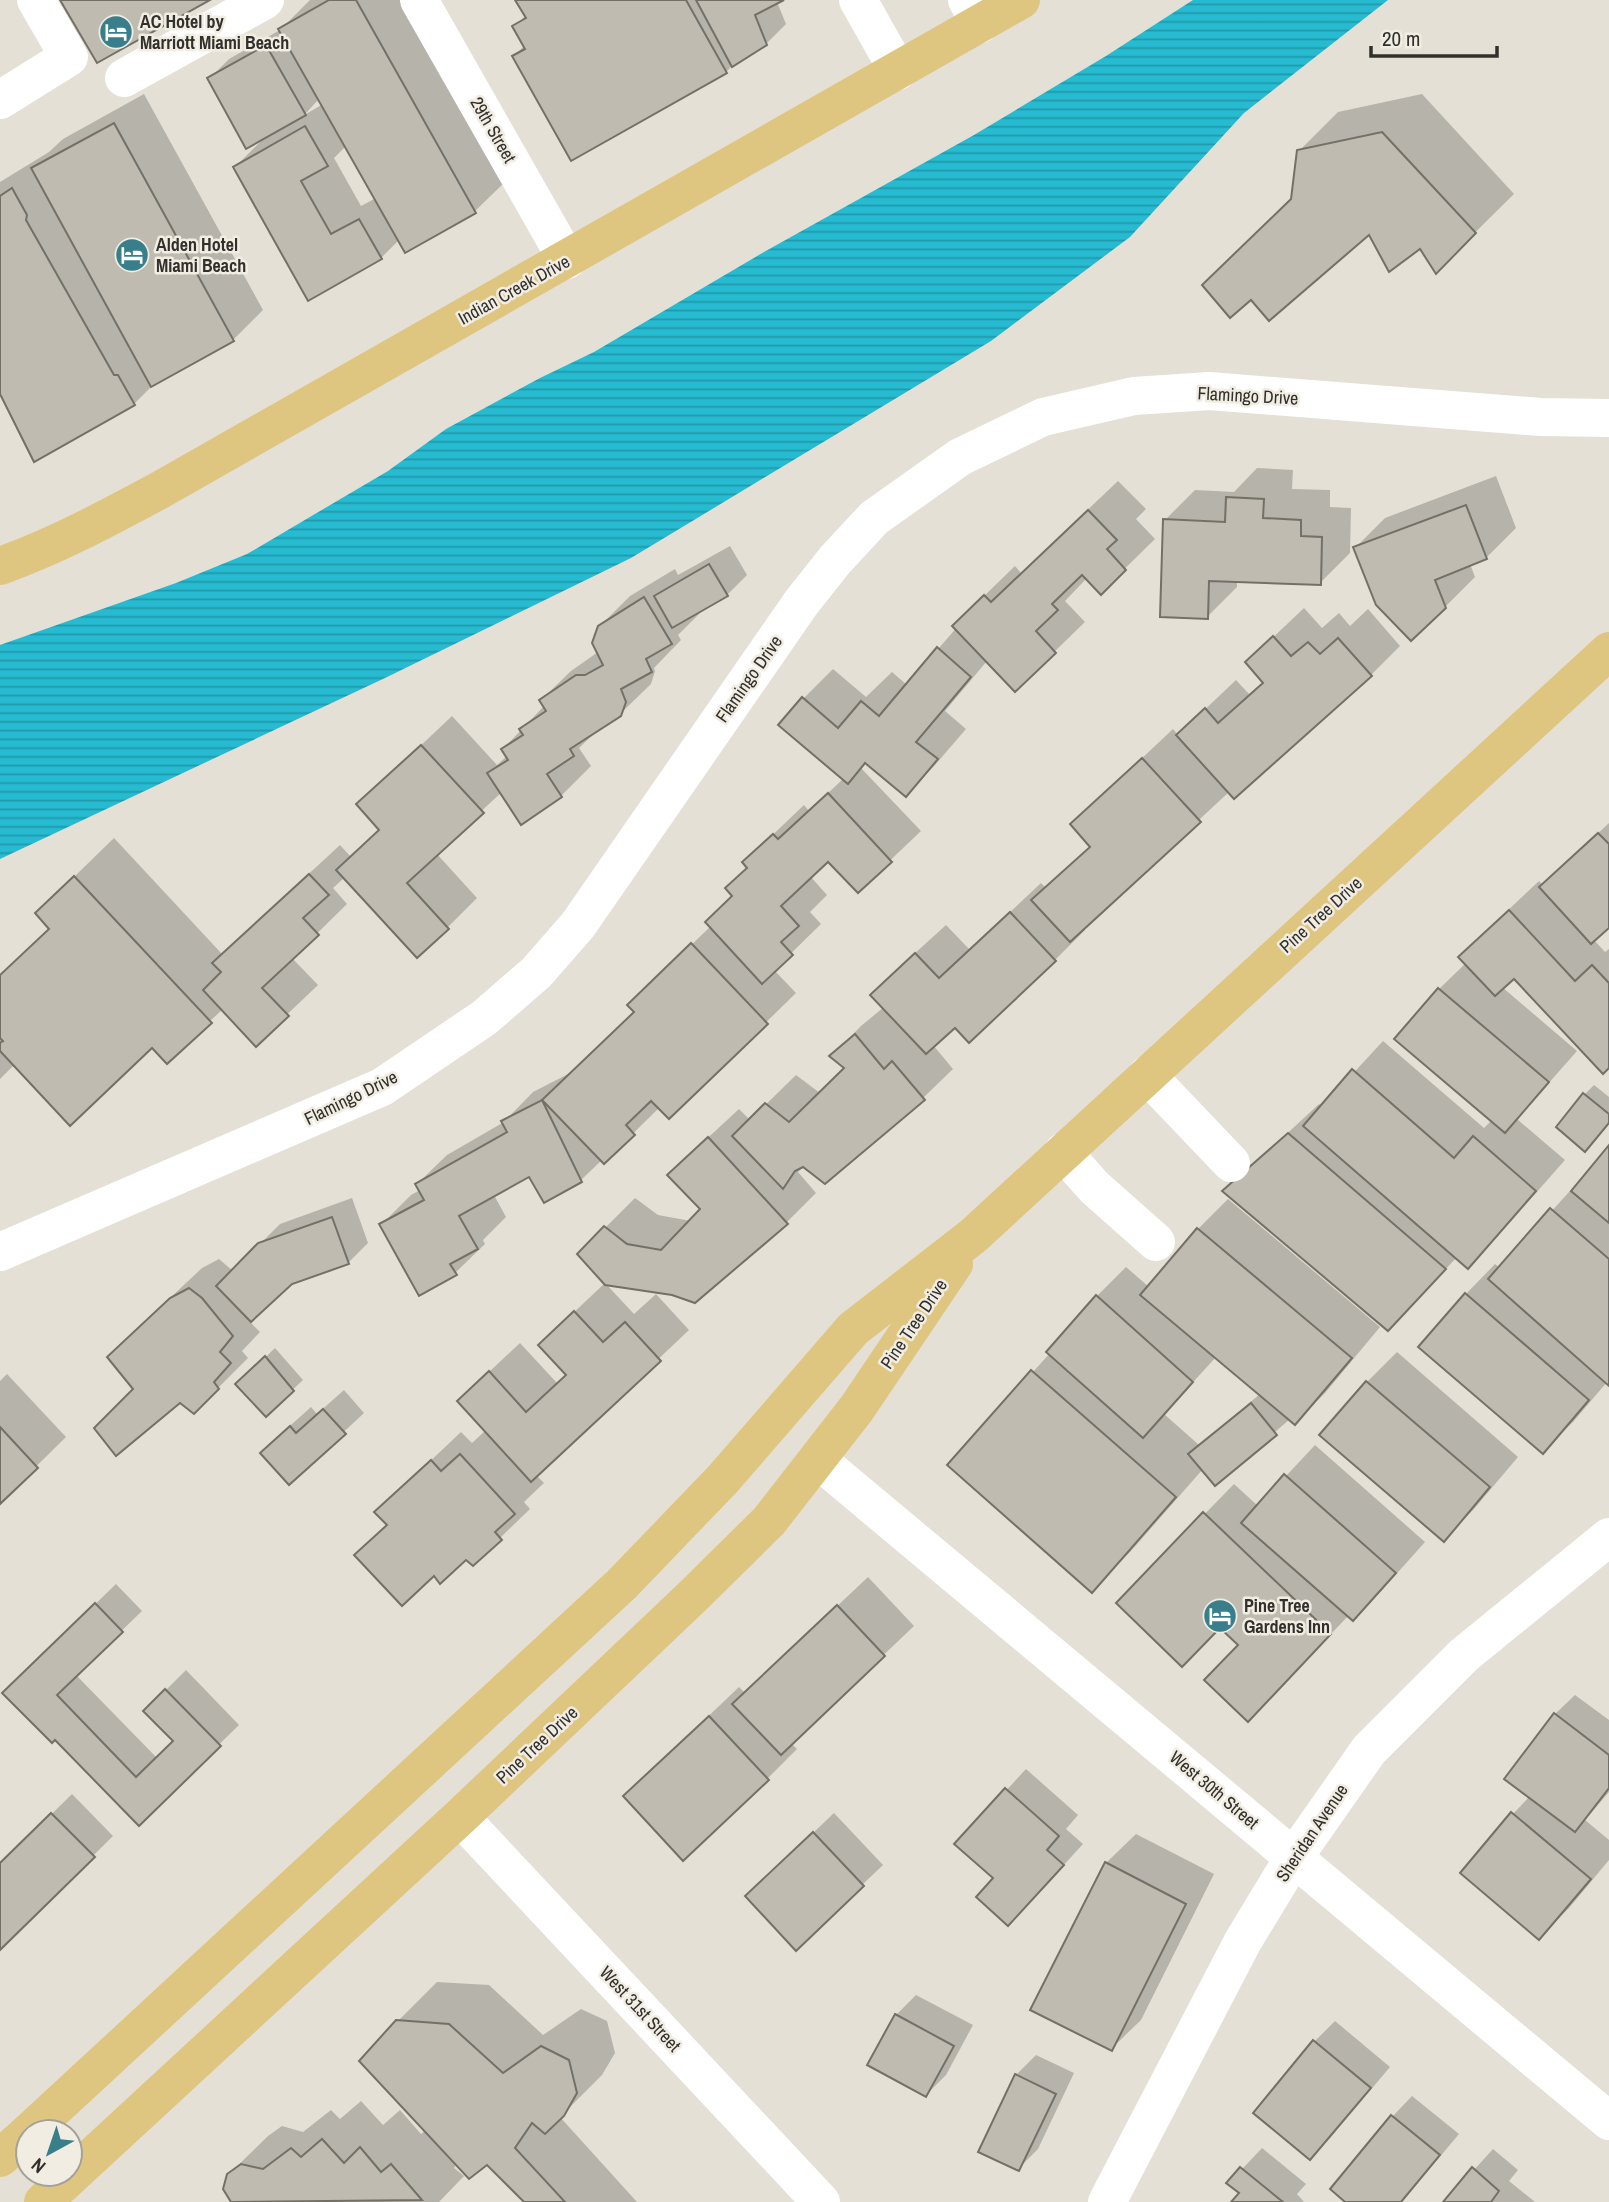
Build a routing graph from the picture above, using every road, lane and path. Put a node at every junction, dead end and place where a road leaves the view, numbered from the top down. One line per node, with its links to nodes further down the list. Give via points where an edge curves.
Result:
1 (36, 0): 10 (street, via 69,57)
2 (265, 0): 7 (street)
3 (419, 0): 11 (street, 29th Street)
4 (858, 0): 8 (street)
5 (1021, 0): 6 (main road, Indian Creek Drive)
6 (973, 12): 8 (main road, Indian Creek Drive)
7 (215, 13): 9 (street)
8 (898, 72): 11 (main road, Indian Creek Drive)
9 (124, 78)
10 (0, 100)
11 (567, 260): 13 (main road, Indian Creek Drive, via 111,517)
12 (1608, 420): 20 (street, Flamingo Drive, via 1209,391 1135,396 1043,417 960,457 874,519 835,560 578,925 536,973 484,1018 382,1087)
13 (0, 566)
14 (1609, 651): 15 (main road, Pine Tree Drive)
15 (1147, 1074): 16 (main road, Pine Tree Drive); 17 (street)
16 (1063, 1152): 18 (main road, Pine Tree Drive); 19 (street, via 1094,1187)
17 (1231, 1163)
18 (973, 1236): 21 (main road, Pine Tree Drive); 25 (main road, Pine Tree Drive, via 853,1329 723,1479 622,1584)
19 (1156, 1242)
20 (0, 1252)
21 (818, 1460): 23 (main road, Pine Tree Drive, via 727,1564); 24 (street, West 30th Street)
22 (1609, 1537): 24 (street, Sheridan Avenue, via 1464,1655 1378,1740)
23 (460, 1817): 29 (main road, Pine Tree Drive); 30 (street, West 31st Street)
24 (1294, 1857): 26 (street, West 30th Street); 31 (street, Sheridan Avenue, via 1243,1941)
25 (43, 2118)
26 (1609, 2121)
27 (14, 2145): 28 (main road, Pine Tree Drive)
28 (0, 2158)
29 (43, 2202)
30 (821, 2202)
31 (1107, 2202)

